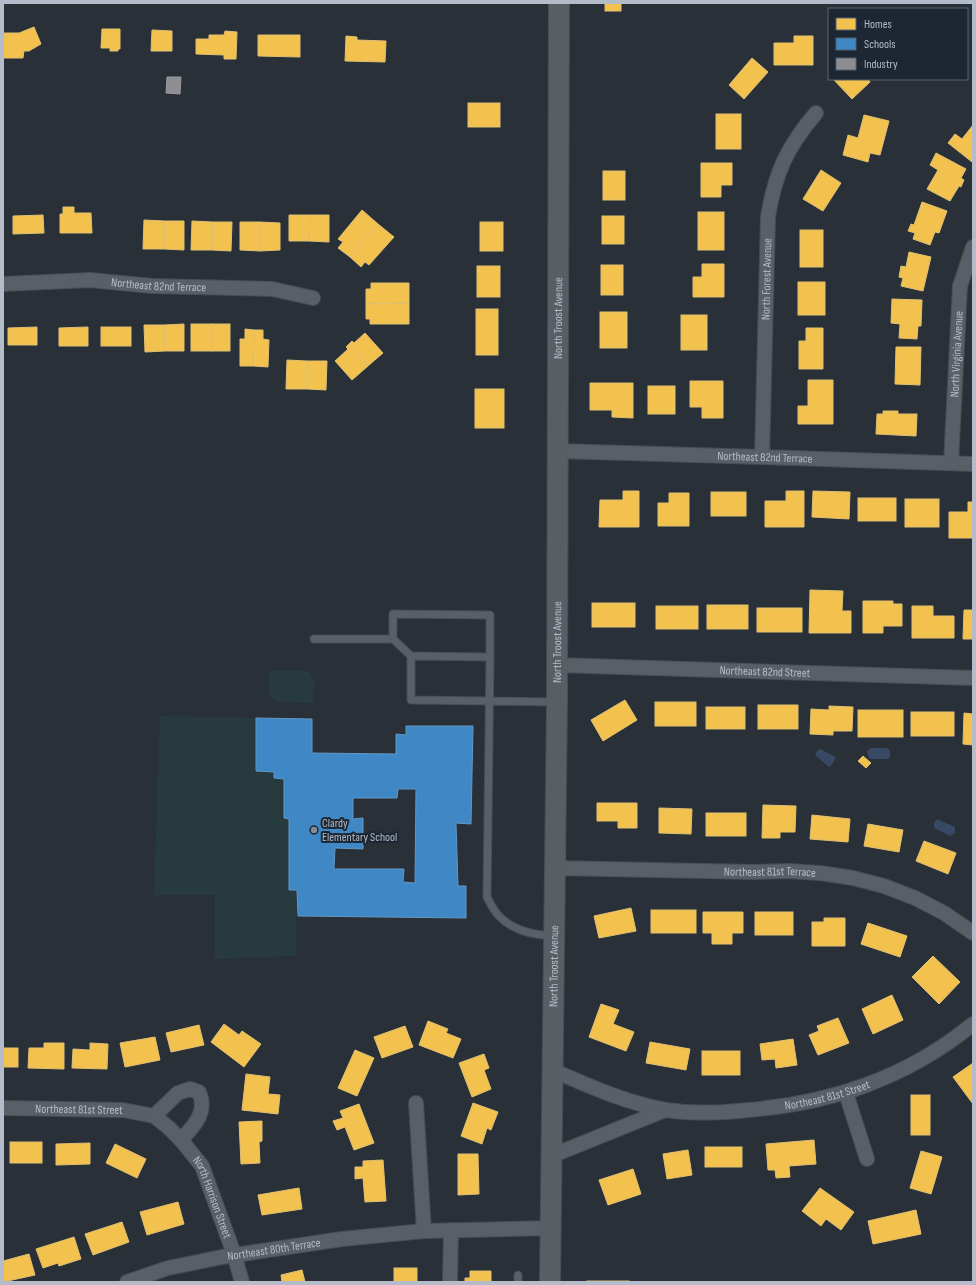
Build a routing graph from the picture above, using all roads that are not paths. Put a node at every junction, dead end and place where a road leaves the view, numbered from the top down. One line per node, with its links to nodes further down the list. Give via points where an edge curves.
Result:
1 (559, 3): 6 (street, North Troost Avenue)
2 (816, 113): 7 (street, North Forest Avenue, via 789,150 772,194)
3 (973, 247): 8 (street, North Virginia Avenue, via 960,286)
4 (3, 284): 5 (street, Northeast 82nd Terrace, via 90,280 152,286 272,289)
5 (313, 298)
6 (557, 451): 7 (street, Northeast 82nd Terrace); 14 (street, North Troost Avenue)
7 (762, 457): 8 (street, Northeast 82nd Terrace)
8 (951, 463): 9 (street, Northeast 82nd Terrace)
9 (973, 464)
10 (314, 639): 11 (lane)
11 (393, 639): 12 (lane); 13 (lane, via 393,614 490,615)
12 (411, 656): 13 (lane); 16 (lane, via 411,700)
13 (490, 657): 16 (lane)
14 (557, 665): 15 (street, Northeast 82nd Street); 17 (street, North Troost Avenue)
15 (973, 678)
16 (489, 701): 17 (lane); 20 (lane, via 487,897 498,916 516,929 536,935)
17 (557, 702): 18 (street, North Troost Avenue)
18 (554, 868): 19 (street, Northeast 81st Terrace, via 788,871 853,878 915,898 944,913); 20 (street, North Troost Avenue)
19 (973, 933)
20 (553, 936): 22 (street, North Troost Avenue)
21 (973, 1024): 23 (street, Northeast 81st Street, via 922,1058 885,1078)
22 (552, 1070): 26 (street, Northeast 81st Street, via 625,1099); 29 (street, North Troost Avenue)
23 (846, 1093): 26 (street, Northeast 81st Street, via 767,1109 722,1112); 30 (street)
24 (416, 1102): 33 (street)
25 (3, 1108): 27 (street, Northeast 81st Street, via 123,1110)
26 (665, 1110): 29 (street, Northeast 81st Street)
27 (154, 1116): 28 (street, Northeast 81st Street); 28 (street, via 178,1093 190,1089 200,1092 202,1110 197,1122)
28 (181, 1140): 34 (street, North Harrison Street, via 202,1166)
29 (551, 1156): 31 (street, North Troost Avenue)
30 (867, 1159)
31 (551, 1228): 32 (street, Northeast 80th Terrace); 38 (street, North Troost Avenue)
32 (451, 1230): 33 (street, Northeast 80th Terrace); 37 (street)
33 (424, 1231): 34 (street, Northeast 80th Terrace)
34 (234, 1254): 35 (street, Northeast 80th Terrace, via 168,1268); 36 (street, North Harrison Street)
35 (127, 1282)
36 (242, 1282)
37 (450, 1282)
38 (550, 1282)

